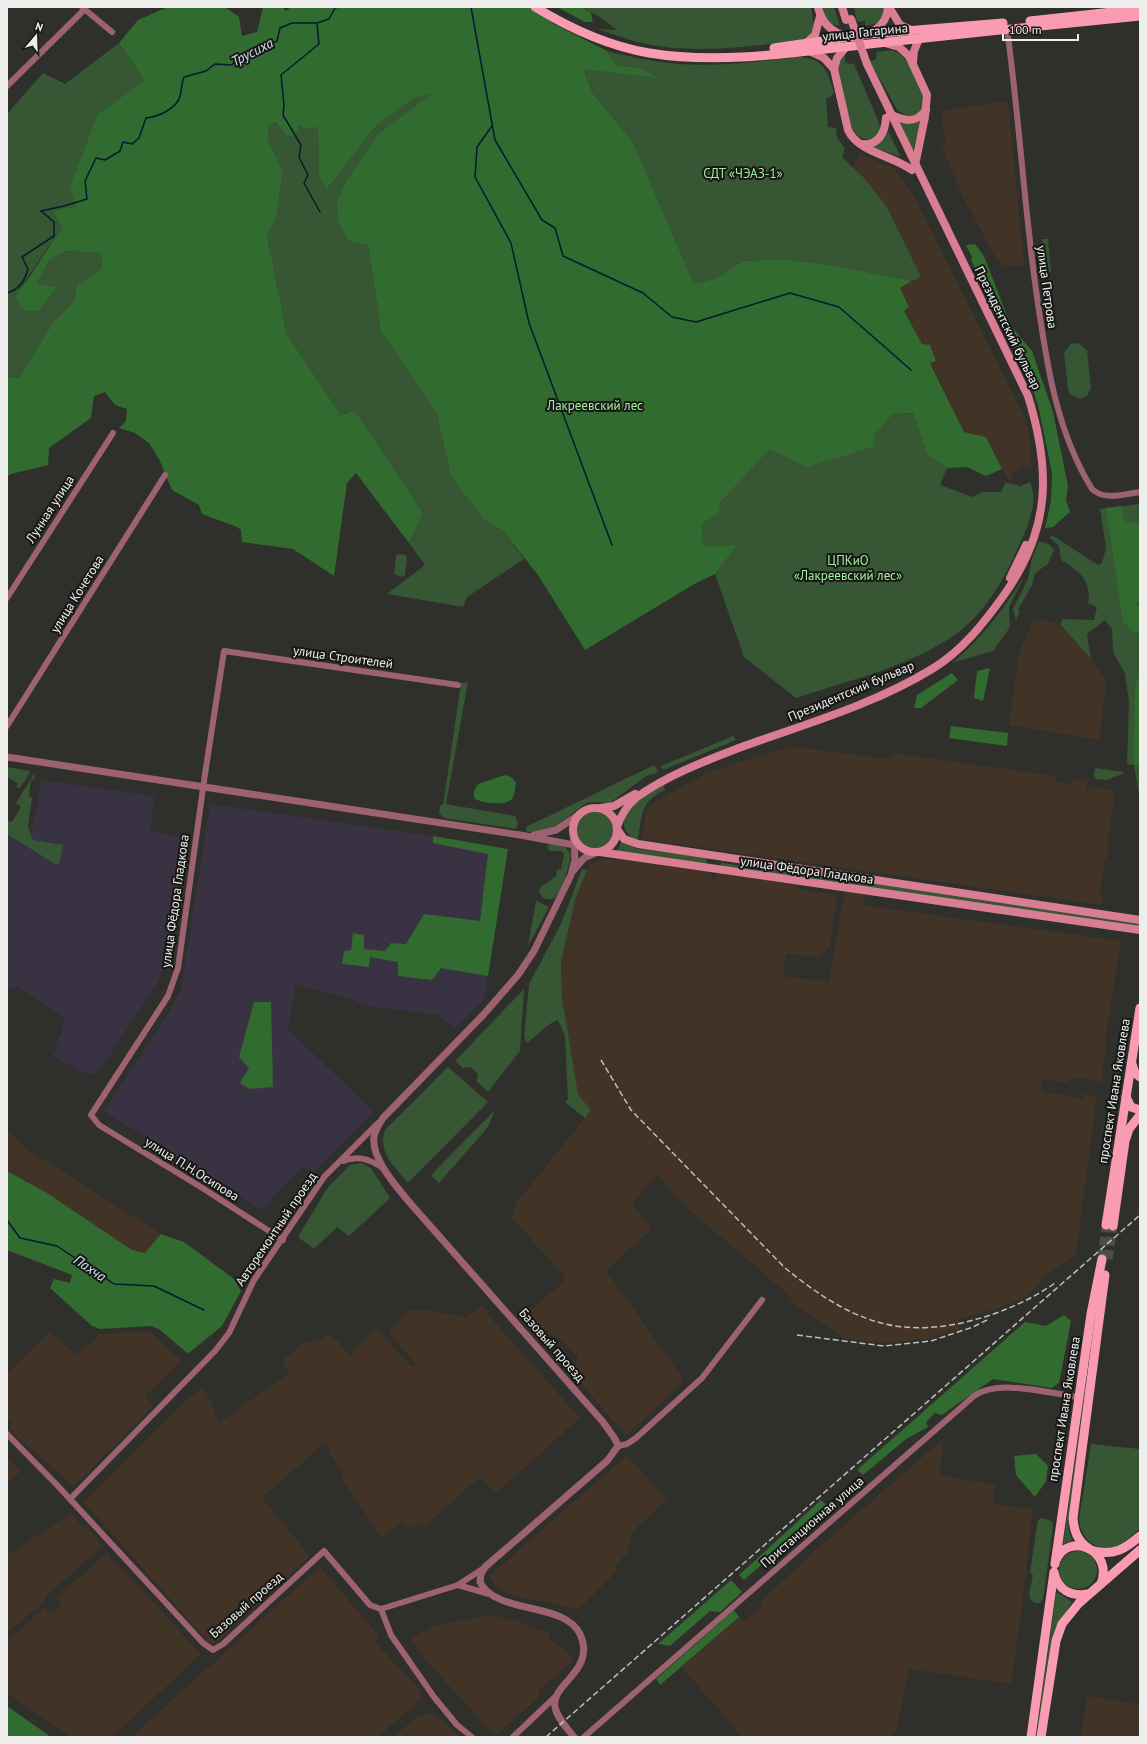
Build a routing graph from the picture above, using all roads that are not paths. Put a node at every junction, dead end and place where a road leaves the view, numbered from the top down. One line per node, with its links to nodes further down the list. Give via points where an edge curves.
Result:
1 (535, 7): 16 (main road, via 556,19)
2 (547, 7): 16 (main road)
3 (818, 7): 9 (main road)
4 (842, 7): 11 (main road, Президентский бульвар)
5 (848, 7): 11 (main road, Президентский бульвар)
6 (889, 7): 13 (main road, via 900,25); 15 (main road, via 882,24)
7 (83, 8): 14 (street); 24 (street)
8 (1140, 9): 12 (main road, улица Гагарина)
9 (820, 16): 17 (main road, via 828,27); 20 (main road, via 815,35)
10 (1140, 16): 12 (main road, улица Гагарина)
11 (848, 20): 26 (main road, Президентский бульвар, via 864,65)
12 (1007, 26): 13 (main road, улица Гагарина); 18 (main road, улица Гагарина); 31 (street, улица Петрова, via 1032,256 1054,396 1074,455 1092,489 1097,494 1107,496)
13 (911, 30): 15 (main road, улица Гагарина)
14 (112, 32)
15 (869, 34): 17 (main road, улица Гагарина)
16 (596, 35): 20 (main road, улица Гагарина, via 644,46 690,52 726,53)
17 (847, 37): 20 (main road, улица Гагарина)
18 (919, 39): 19 (main road, улица Гагарина); 22 (main road)
19 (884, 43): 21 (main road, улица Гагарина); 22 (main road, via 899,47)
20 (807, 47): 21 (main road, улица Гагарина); 23 (main road, via 824,58)
21 (846, 47): 23 (main road, via 837,58)
22 (913, 63): 25 (main road, via 927,95)
23 (834, 69): 27 (main road, via 848,130)
24 (7, 86)
25 (926, 109): 26 (main road, via 922,116 912,121); 28 (main road)
26 (888, 116): 27 (main road, via 884,131 878,140 866,144); 28 (main road, Президентский бульвар)
27 (858, 143): 28 (main road)
28 (913, 167): 35 (main road, Президентский бульвар, via 1020,388 1036,443 1038,505 1026,544 1010,577 964,637 921,670)
29 (113, 433): 32 (street, Лунная улица)
30 (165, 475): 36 (street, улица Кочетова)
31 (1140, 492)
32 (7, 598)
33 (224, 651): 34 (street, улица Строителей); 38 (street, улица Фёдора Гладкова)
34 (458, 685)
35 (813, 719): 39 (main road, Президентский бульвар, via 690,763 661,777 622,802); 41 (main road, Президентский бульвар, via 722,754 652,787 630,804 621,816)
36 (7, 726)
37 (7, 757): 38 (street)
38 (203, 787): 42 (street); 59 (street, улица Фёдора Гладкова, via 174,983)
39 (601, 808): 40 (main road, via 587,809); 41 (main road, via 614,818)
40 (577, 816): 42 (street, via 546,834); 43 (main road, via 573,825)
41 (617, 828): 44 (main road, via 614,843 608,849); 45 (main road, улица Фёдора Гладкова, via 624,839 638,844)
42 (520, 835): 43 (street)
43 (576, 844): 44 (main road, via 588,851); 48 (street, Авторемонтный проезд)
44 (598, 852): 46 (main road, улица Фёдора Гладкова); 48 (street, Авторемонтный проезд, via 584,858)
45 (713, 856): 46 (main road); 47 (main road, улица Фёдора Гладкова)
46 (711, 868): 49 (main road, улица Фёдора Гладкова)
47 (793, 868): 49 (main road); 50 (main road, улица Фёдора Гладкова)
48 (571, 875): 61 (street, Авторемонтный проезд, via 534,950 518,975)
49 (792, 879): 51 (main road, улица Фёдора Гладкова)
50 (1014, 901): 51 (main road); 52 (main road, улица Фёдора Гладкова)
51 (1012, 912): 53 (main road, улица Фёдора Гладкова)
52 (1140, 920)
53 (1140, 930)
54 (1140, 1008): 55 (main road, проспект Ивана Яковлева)
55 (1132, 1064): 56 (main road); 57 (main road, проспект Ивана Яковлева)
56 (1140, 1078)
57 (1126, 1096): 58 (main road, via 1131,1106); 60 (main road, проспект Ивана Яковлева, via 1110,1226 1125,1141 1129,1129)
58 (1140, 1110)
59 (91, 1115): 64 (street, улица П.Н.Осипова, via 99,1125)
60 (1140, 1115)
61 (383, 1118): 62 (street, Авторемонтный проезд); 63 (street, Базовый проезд, via 375,1133 374,1142)
62 (340, 1163): 63 (street, via 362,1158); 64 (street, Авторемонтный проезд, via 324,1177)
63 (384, 1169): 68 (street, Базовый проезд, via 414,1208 603,1422 616,1439)
64 (283, 1240): 69 (street, Авторемонтный проезд, via 254,1280 229,1333 215,1351)
65 (762, 1300): 68 (street, via 692,1389 636,1438)
66 (1079, 1397): 71 (main road, проспект Ивана Яковлева, via 1105,1259 1073,1518 1078,1539); 74 (main road, проспект Ивана Яковлева); 86 (street, Пристанционная улица, via 998,1387 981,1391)
67 (7, 1434): 69 (street, Базовый проезд)
68 (618, 1446): 73 (street, via 607,1461)
69 (70, 1499): 79 (street, Базовый проезд, via 212,1650 223,1644 324,1552 370,1605)
70 (1140, 1536): 71 (main road, via 1119,1551 1108,1553)
71 (1090, 1550): 74 (main road, via 1071,1546 1060,1553); 75 (main road, via 1104,1564)
72 (1140, 1550): 75 (main road)
73 (485, 1567): 76 (street); 77 (street, via 480,1582)
74 (1054, 1568): 78 (main road, via 1057,1583 1065,1591 1076,1595); 87 (main road, проспект Ивана Яковлева)
75 (1101, 1584): 78 (main road)
76 (458, 1585): 77 (street); 79 (street)
77 (490, 1594): 80 (street, via 564,1620 580,1634 583,1652 580,1666)
78 (1088, 1594): 88 (main road, via 1071,1611 1059,1632)
79 (381, 1609): 83 (street, via 391,1635 434,1697 457,1725)
80 (555, 1697): 81 (street); 82 (street)
81 (548, 1705): 82 (street); 84 (street)
82 (555, 1708): 85 (street)
83 (472, 1737)
84 (513, 1737)
85 (574, 1737)
86 (584, 1737)
87 (1031, 1737)
88 (1041, 1737)

